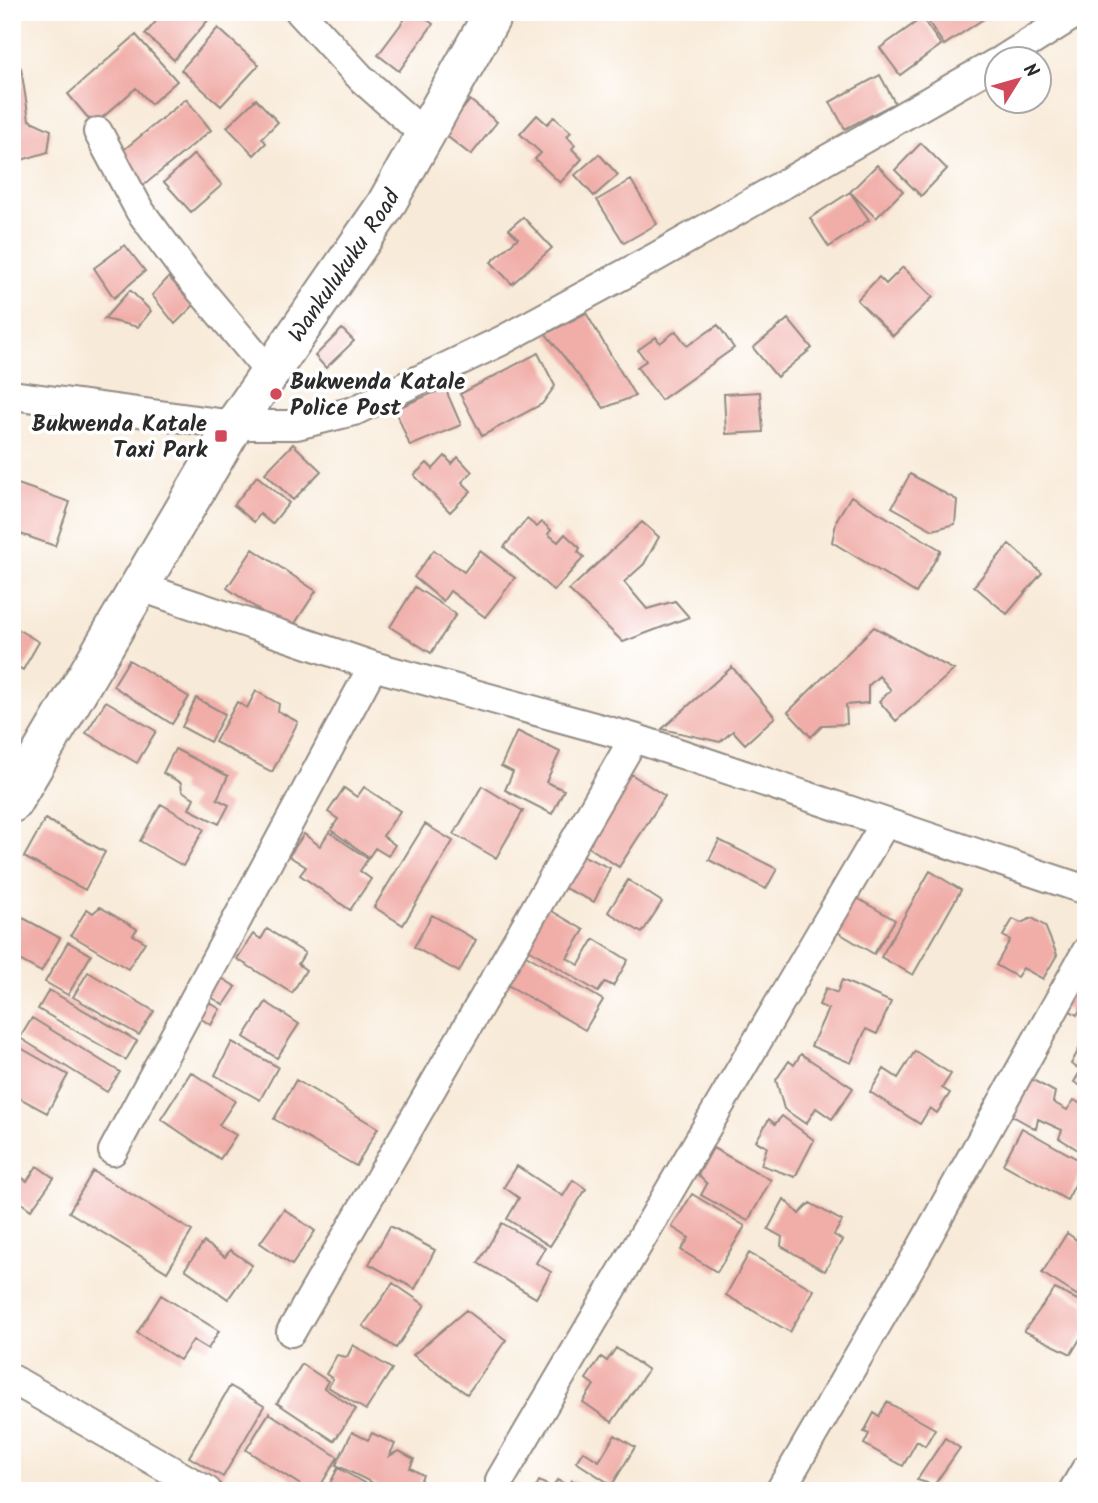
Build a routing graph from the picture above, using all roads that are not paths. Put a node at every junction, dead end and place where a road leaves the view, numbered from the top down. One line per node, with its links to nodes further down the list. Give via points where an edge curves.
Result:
1 (300, 12): 7 (street, via 361,78)
2 (494, 12): 7 (main road, Wankulukuku Road)
3 (1078, 12): 4 (street)
4 (1024, 46)
5 (982, 71): 10 (street, via 645,264 501,341 366,405 297,425)
6 (98, 132): 8 (street, via 140,211)
7 (425, 135): 8 (main road, Wankulukuku Road, via 385,206)
8 (270, 373): 10 (main road, Wankulukuku Road)
9 (12, 395): 10 (street)
10 (234, 425): 11 (main road, Wankulukuku Road)
11 (138, 586): 12 (street); 14 (main road, Wankulukuku Road)
12 (373, 666): 13 (street); 18 (street)
13 (634, 738): 15 (street); 19 (street)
14 (12, 803)
15 (885, 823): 16 (street); 22 (street)
16 (1086, 890)
17 (1086, 952): 24 (street)
18 (113, 1151)
19 (291, 1332)
20 (12, 1379): 23 (street)
21 (1086, 1469): 25 (street)
22 (500, 1480)
23 (207, 1491)
24 (780, 1491)
25 (1073, 1491)

